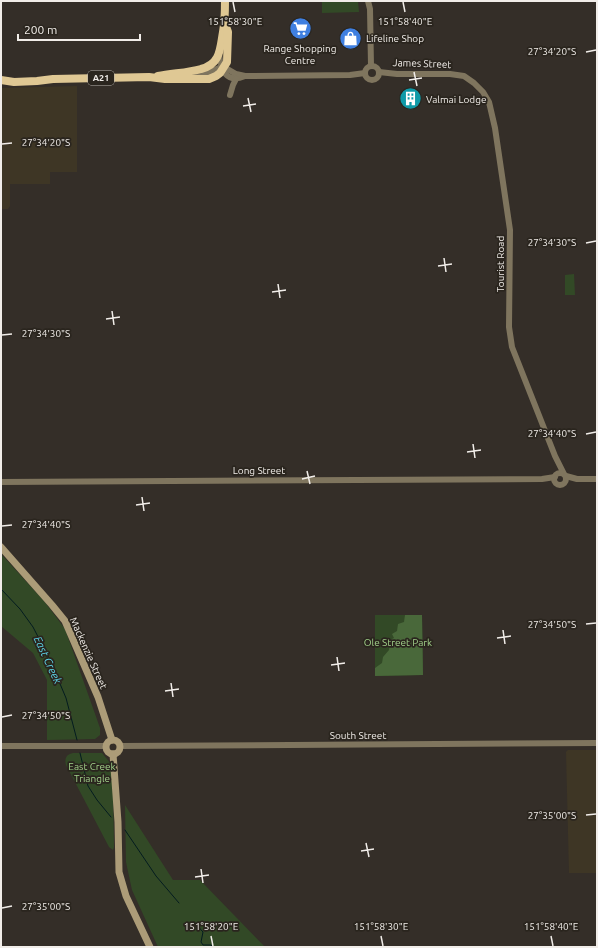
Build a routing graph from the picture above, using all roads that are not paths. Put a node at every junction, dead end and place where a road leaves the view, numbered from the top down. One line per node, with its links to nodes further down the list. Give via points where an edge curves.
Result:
1 (225, 1): 3 (highway)
2 (368, 1): 5 (street)
3 (225, 24): 4 (highway); 6 (highway, via 228,32 228,56)
4 (219, 54): 6 (street); 7 (highway, A21, via 208,66)
5 (371, 66): 8 (street, via 376,66); 9 (street, via 367,67)
6 (222, 68): 7 (street, via 201,75 188,75); 10 (street); 12 (highway, A21, via 216,76 205,79); 14 (street, via 229,77)
7 (185, 72): 12 (highway, A21)
8 (379, 72): 9 (street, via 374,79 368,78); 11 (street, James Street)
9 (365, 73): 10 (street)
10 (245, 76): 14 (street)
11 (464, 76): 16 (street, Tourist Road, via 484,92 493,112 510,230 512,347 555,456)
12 (149, 77): 13 (highway, A21, via 53,79 37,76)
13 (1, 79)
14 (236, 79): 15 (street)
15 (230, 95)
16 (560, 477): 17 (street); 18 (street, Long Street)
17 (597, 479)
18 (1, 482)
19 (1, 547): 20 (main road, Mackenzie Street, via 65,621 98,697)
20 (112, 740): 23 (main road); 24 (main road)
21 (597, 743): 24 (street, South Street)
22 (1, 746): 23 (street)
23 (106, 746): 25 (main road, via 108,752)
24 (120, 746): 25 (main road)
25 (114, 754): 26 (main road, via 119,872 126,896)
26 (150, 947)

